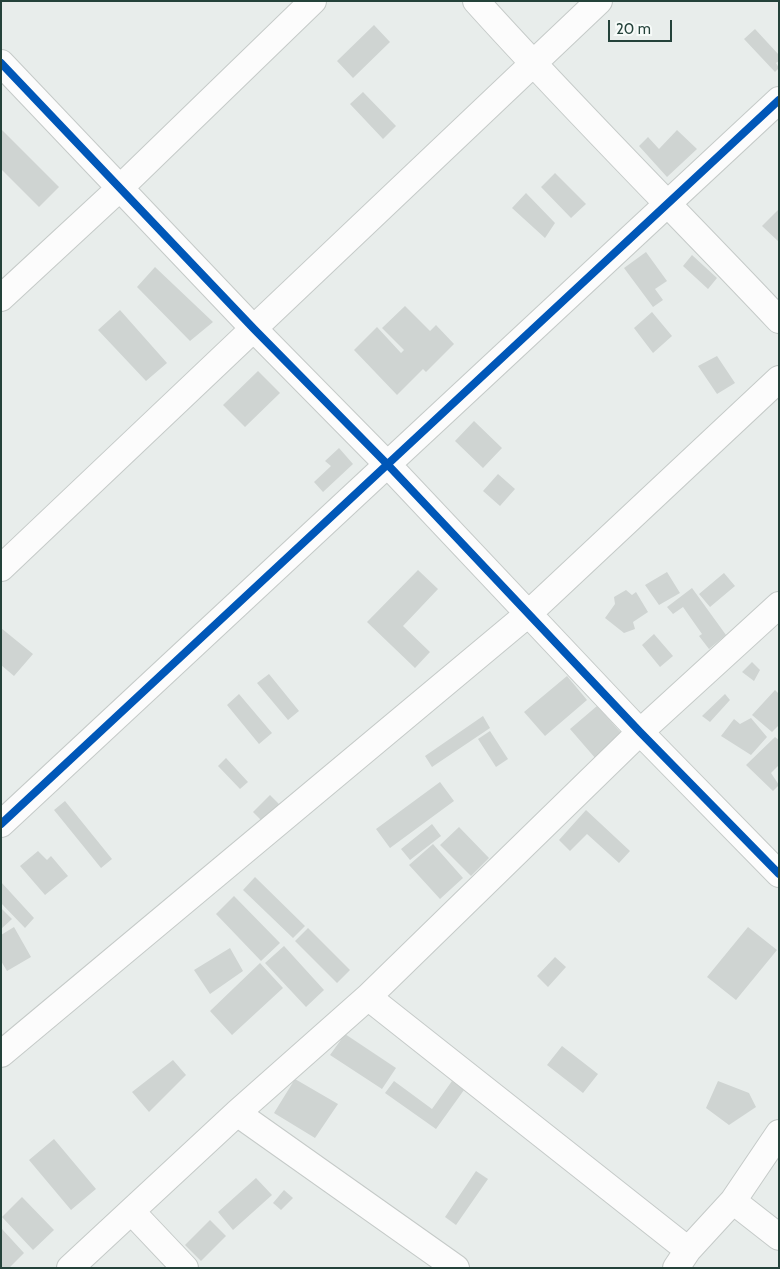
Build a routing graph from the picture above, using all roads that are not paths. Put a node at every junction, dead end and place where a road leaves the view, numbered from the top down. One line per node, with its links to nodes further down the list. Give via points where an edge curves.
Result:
1 (313, 1): 7 (street)
2 (476, 1): 5 (street)
3 (599, 1): 5 (street)
4 (1, 63): 7 (street)
5 (534, 65): 8 (street); 11 (street)
6 (779, 100): 8 (street)
7 (121, 188): 9 (street); 11 (street)
8 (669, 204): 10 (street); 13 (street)
9 (1, 298)
10 (779, 320)
11 (254, 329): 13 (street); 14 (street)
12 (779, 379): 16 (street)
13 (388, 465): 16 (street); 18 (street)
14 (1, 568)
15 (779, 605): 17 (street)
16 (528, 614): 17 (street); 21 (street)
17 (640, 732): 19 (street); 20 (street)
18 (1, 824)
19 (779, 874)
20 (368, 997): 22 (street); 27 (street)
21 (1, 1054)
22 (237, 1113): 25 (street); 30 (street)
23 (779, 1133): 24 (street)
24 (733, 1201): 26 (street); 27 (street)
25 (132, 1212): 28 (street); 29 (street)
26 (779, 1237)
27 (682, 1259)
28 (70, 1268)
29 (185, 1268)
30 (456, 1268)

